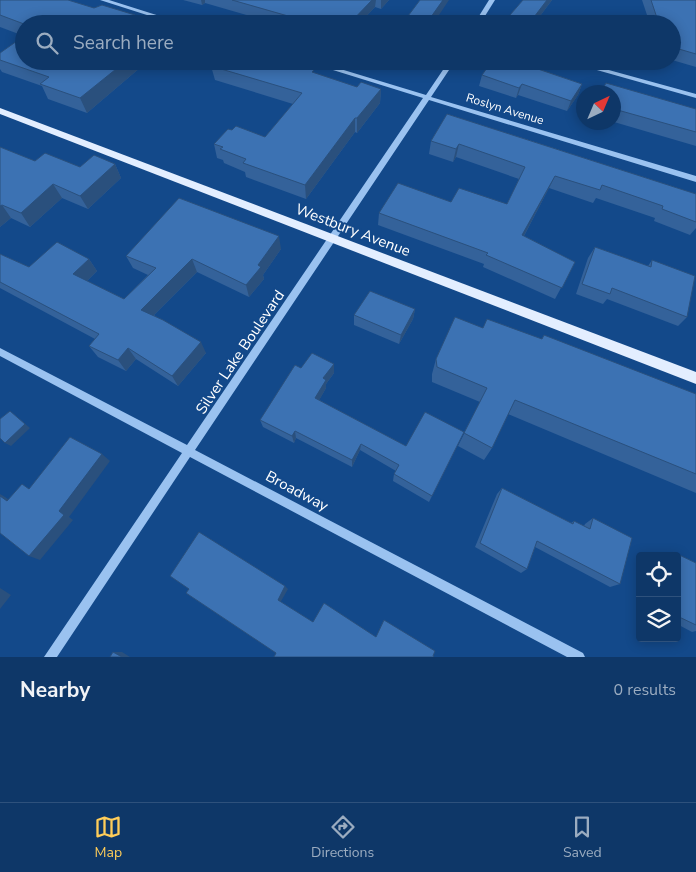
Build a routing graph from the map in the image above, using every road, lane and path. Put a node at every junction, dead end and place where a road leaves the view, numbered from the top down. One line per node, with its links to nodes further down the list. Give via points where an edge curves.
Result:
1 (103, 0): 3 (street)
2 (492, 0): 4 (street)
3 (152, 15)
4 (483, 15)
5 (336, 70): 9 (street, Roslyn Avenue)
6 (446, 70): 9 (street, Silver Lake Boulevard)
7 (601, 70): 8 (street)
8 (696, 96)
9 (428, 98): 11 (street, Roslyn Avenue); 12 (street, Silver Lake Boulevard)
10 (0, 111): 12 (main road, Westbury Avenue)
11 (696, 179)
12 (333, 238): 14 (main road, Westbury Avenue); 15 (street, Silver Lake Boulevard)
13 (0, 352): 15 (street, Broadway)
14 (696, 378)
15 (190, 452): 16 (street, Silver Lake Boulevard); 17 (street, Broadway)
16 (50, 657)
17 (579, 657)

